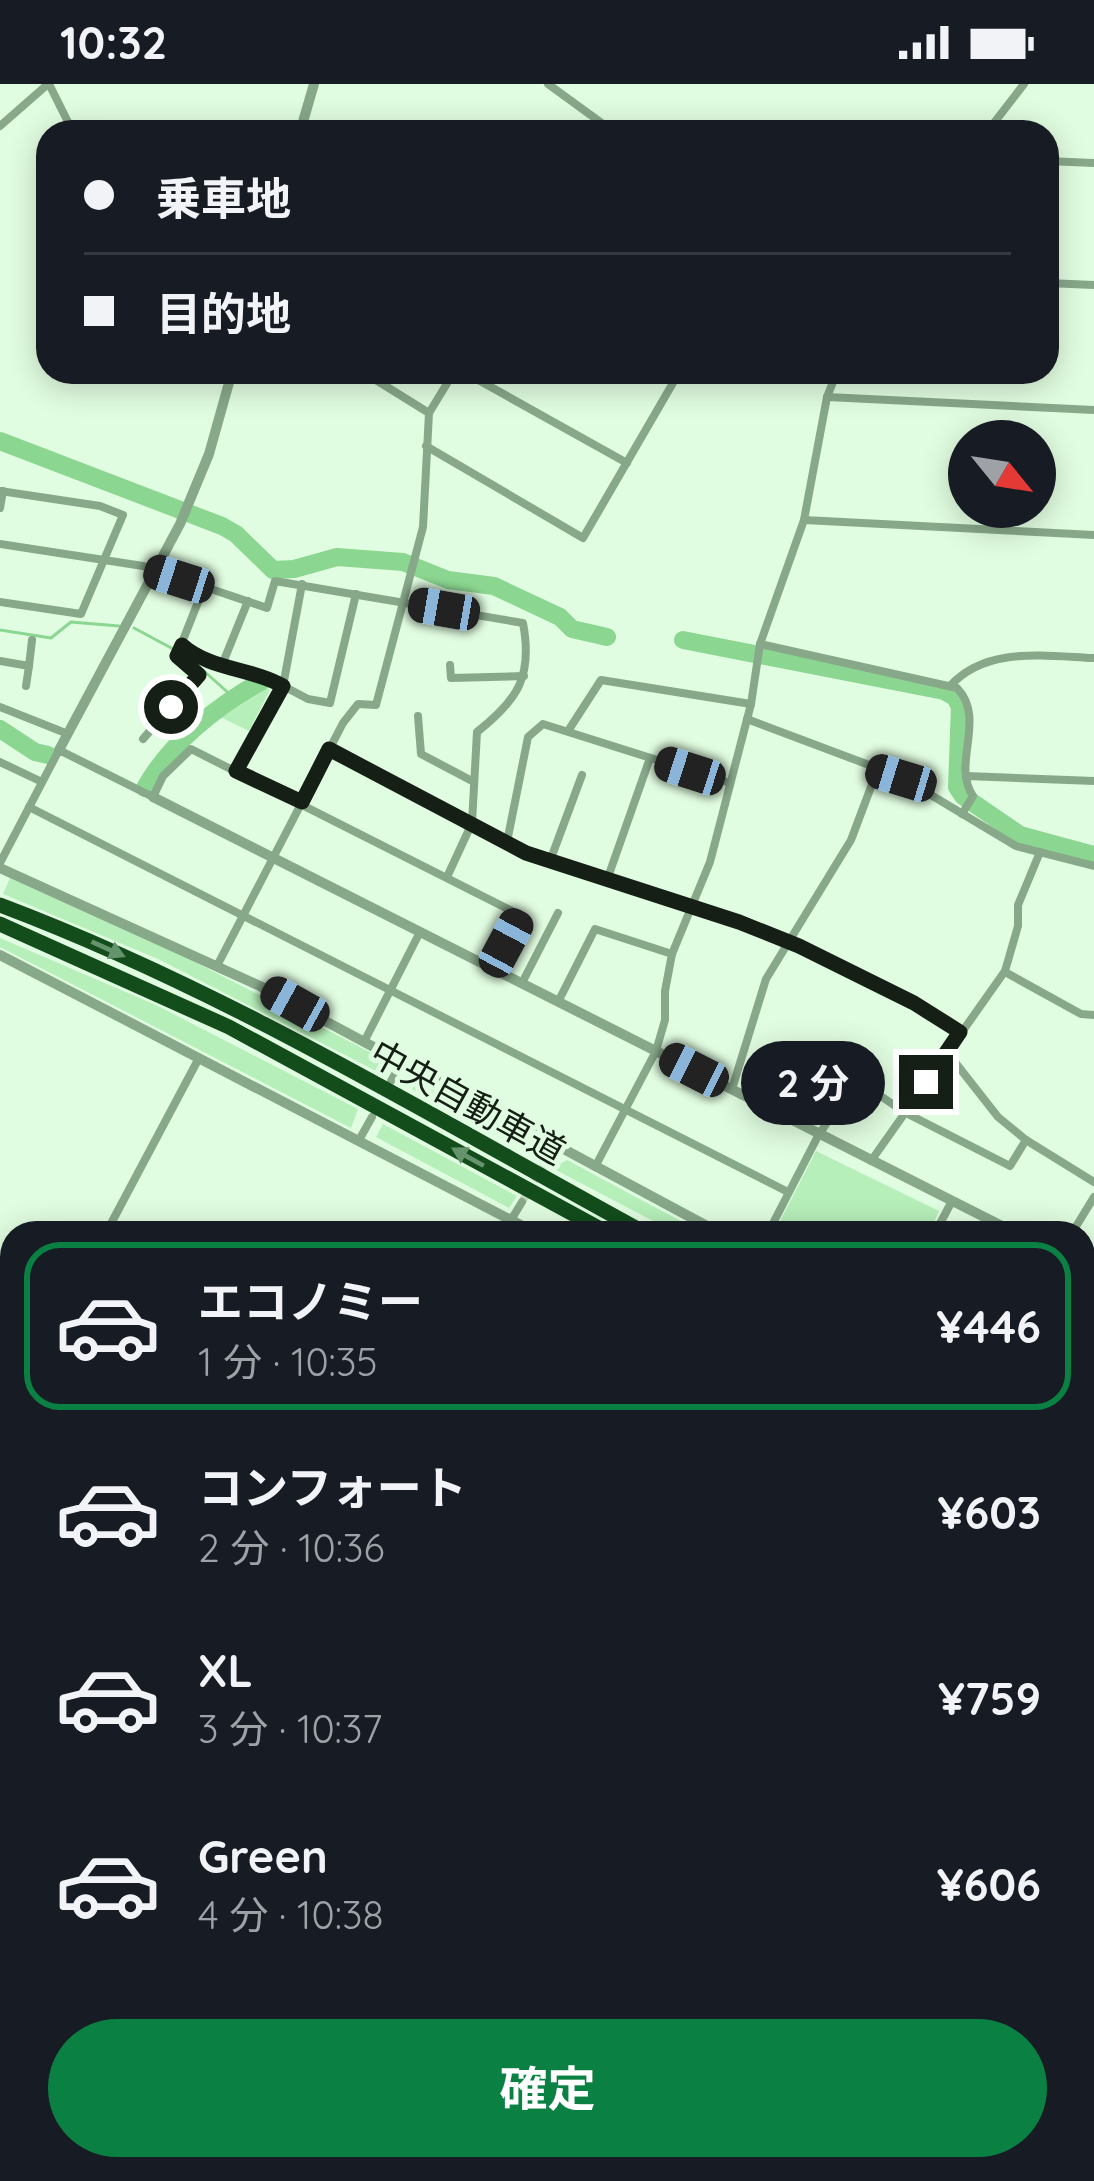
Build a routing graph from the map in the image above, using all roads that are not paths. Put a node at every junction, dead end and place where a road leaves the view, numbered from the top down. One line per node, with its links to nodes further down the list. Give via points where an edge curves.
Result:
1 (49, 84): 5 (street); 9 (street)
2 (314, 84): 6 (street)
3 (1024, 84): 8 (street)
4 (553, 86): 7 (street)
5 (67, 120)
6 (304, 120)
7 (598, 120)
8 (996, 120)
9 (0, 126)
10 (1059, 161): 11 (street)
11 (1094, 163)
12 (1059, 284): 13 (street)
13 (1094, 285)
14 (229, 384): 31 (street, via 209,454)
15 (383, 384): 22 (street)
16 (446, 384): 22 (street)
17 (485, 384): 24 (street)
18 (672, 384): 24 (street)
19 (832, 384): 20 (street)
20 (827, 397): 21 (street); 27 (street)
21 (1094, 410)
22 (429, 412): 23 (street)
23 (426, 446): 24 (street, via 583,538); 37 (street, via 423,527)
24 (627, 463)
25 (1, 491): 26 (street); 30 (street, via 123,515)
26 (0, 508)
27 (805, 520): 28 (street); 40 (street)
28 (1094, 535)
29 (0, 544): 30 (street)
30 (104, 561): 31 (street); 35 (street, via 81,614)
31 (155, 571): 33 (street); 55 (street)
32 (302, 584): 34 (street); 36 (street, via 275,581 267,608); 48 (street)
33 (204, 586): 36 (street); 39 (street)
34 (356, 594): 37 (street); 48 (street, via 330,703)
35 (0, 602)
36 (248, 602): 43 (street)
37 (404, 602): 46 (street, via 523,623); 57 (street, via 376,705 358,704)
38 (32, 640): 45 (street)
39 (182, 645): 43 (street); 56 (street, via 177,656 199,675)
40 (759, 650): 49 (street); 50 (street)
41 (1094, 658): 49 (street, via 1010,654)
42 (0, 661): 45 (street)
43 (222, 665): 48 (street)
44 (450, 665): 46 (street, via 451,678)
45 (28, 666): 47 (street)
46 (525, 676): 66 (street, via 503,711 477,732)
47 (26, 686)
48 (283, 686): 62 (street)
49 (950, 686): 64 (street, via 970,708)
50 (751, 704): 53 (street); 54 (street, via 602,680)
51 (0, 707): 55 (street)
52 (418, 716): 66 (street, via 421,754)
53 (747, 719): 61 (street); 68 (street)
54 (568, 731): 59 (street); 76 (street, via 543,724 528,737)
55 (68, 734): 58 (street)
56 (143, 740)
57 (329, 749): 70 (street); 73 (street)
58 (59, 750): 67 (street); 69 (street)
59 (650, 758): 68 (street); 83 (street)
60 (0, 762): 67 (street)
61 (877, 770): 72 (street); 90 (street, via 851,840)
62 (236, 771): 69 (street, via 191,749); 70 (street)
63 (582, 776): 79 (street)
64 (966, 776): 65 (street); 72 (street, via 973,796)
65 (1094, 781)
66 (474, 782): 73 (street)
67 (42, 783): 71 (street)
68 (730, 783): 85 (street)
69 (153, 797): 78 (street)
70 (302, 802): 78 (street); 82 (street)
71 (29, 807): 75 (street); 87 (street)
72 (962, 813): 77 (street)
73 (472, 823): 76 (street); 82 (street)
74 (0, 834): 75 (street)
75 (14, 836): 80 (street)
76 (506, 842): 79 (street)
77 (1040, 852): 81 (street); 95 (street, via 1018,905)
78 (273, 858): 87 (street); 89 (street)
79 (550, 861): 83 (street)
80 (0, 865): 93 (street)
81 (1094, 866)
82 (447, 877): 94 (street, via 520,917)
83 (608, 880): 85 (street)
84 (0, 904): 125 (highway, 中央自動車道, one-way to 125, via 236,1011)
85 (692, 906): 90 (street); 91 (street)
86 (558, 913): 96 (street)
87 (243, 915): 93 (street); 97 (street)
88 (0, 924): 124 (highway, 中央自動車道, one-way to 88, via 229,1027)
89 (419, 932): 94 (street); 97 (street)
90 (788, 942): 100 (street); 107 (street, via 766,979)
91 (672, 954): 98 (street, via 595,929); 102 (street)
92 (0, 955): 104 (street)
93 (218, 964): 101 (street)
94 (493, 969): 96 (street)
95 (1005, 971): 99 (street); 100 (street)
96 (522, 983): 98 (street)
97 (391, 989): 101 (street); 108 (street)
98 (558, 1002): 102 (street)
99 (1094, 1015)
100 (960, 1032): 103 (street)
101 (364, 1042): 105 (street)
102 (656, 1052): 107 (street); 108 (street)
103 (947, 1052): 109 (street); 113 (street)
104 (199, 1058): 112 (street); 123 (street)
105 (402, 1062): 106 (street); 114 (street)
106 (391, 1081)
107 (732, 1089): 111 (street)
108 (626, 1108): 117 (street); 119 (street)
109 (904, 1112): 111 (street, via 856,1079); 113 (street, via 1010,1166); 116 (street)
110 (372, 1117): 112 (street)
111 (818, 1136): 116 (street); 119 (street)
112 (359, 1140): 122 (street)
113 (1026, 1140): 118 (street)
114 (555, 1145): 115 (street); 117 (street)
115 (546, 1161)
116 (872, 1161): 120 (street)
117 (596, 1167): 126 (street)
118 (1094, 1182)
119 (788, 1192): 127 (street)
120 (952, 1201): 128 (street); 129 (street)
121 (521, 1202): 122 (street)
122 (511, 1220)
123 (112, 1221)
124 (586, 1221)
125 (623, 1221)
126 (697, 1221)
127 (774, 1221)
128 (941, 1221)
129 (985, 1221)

